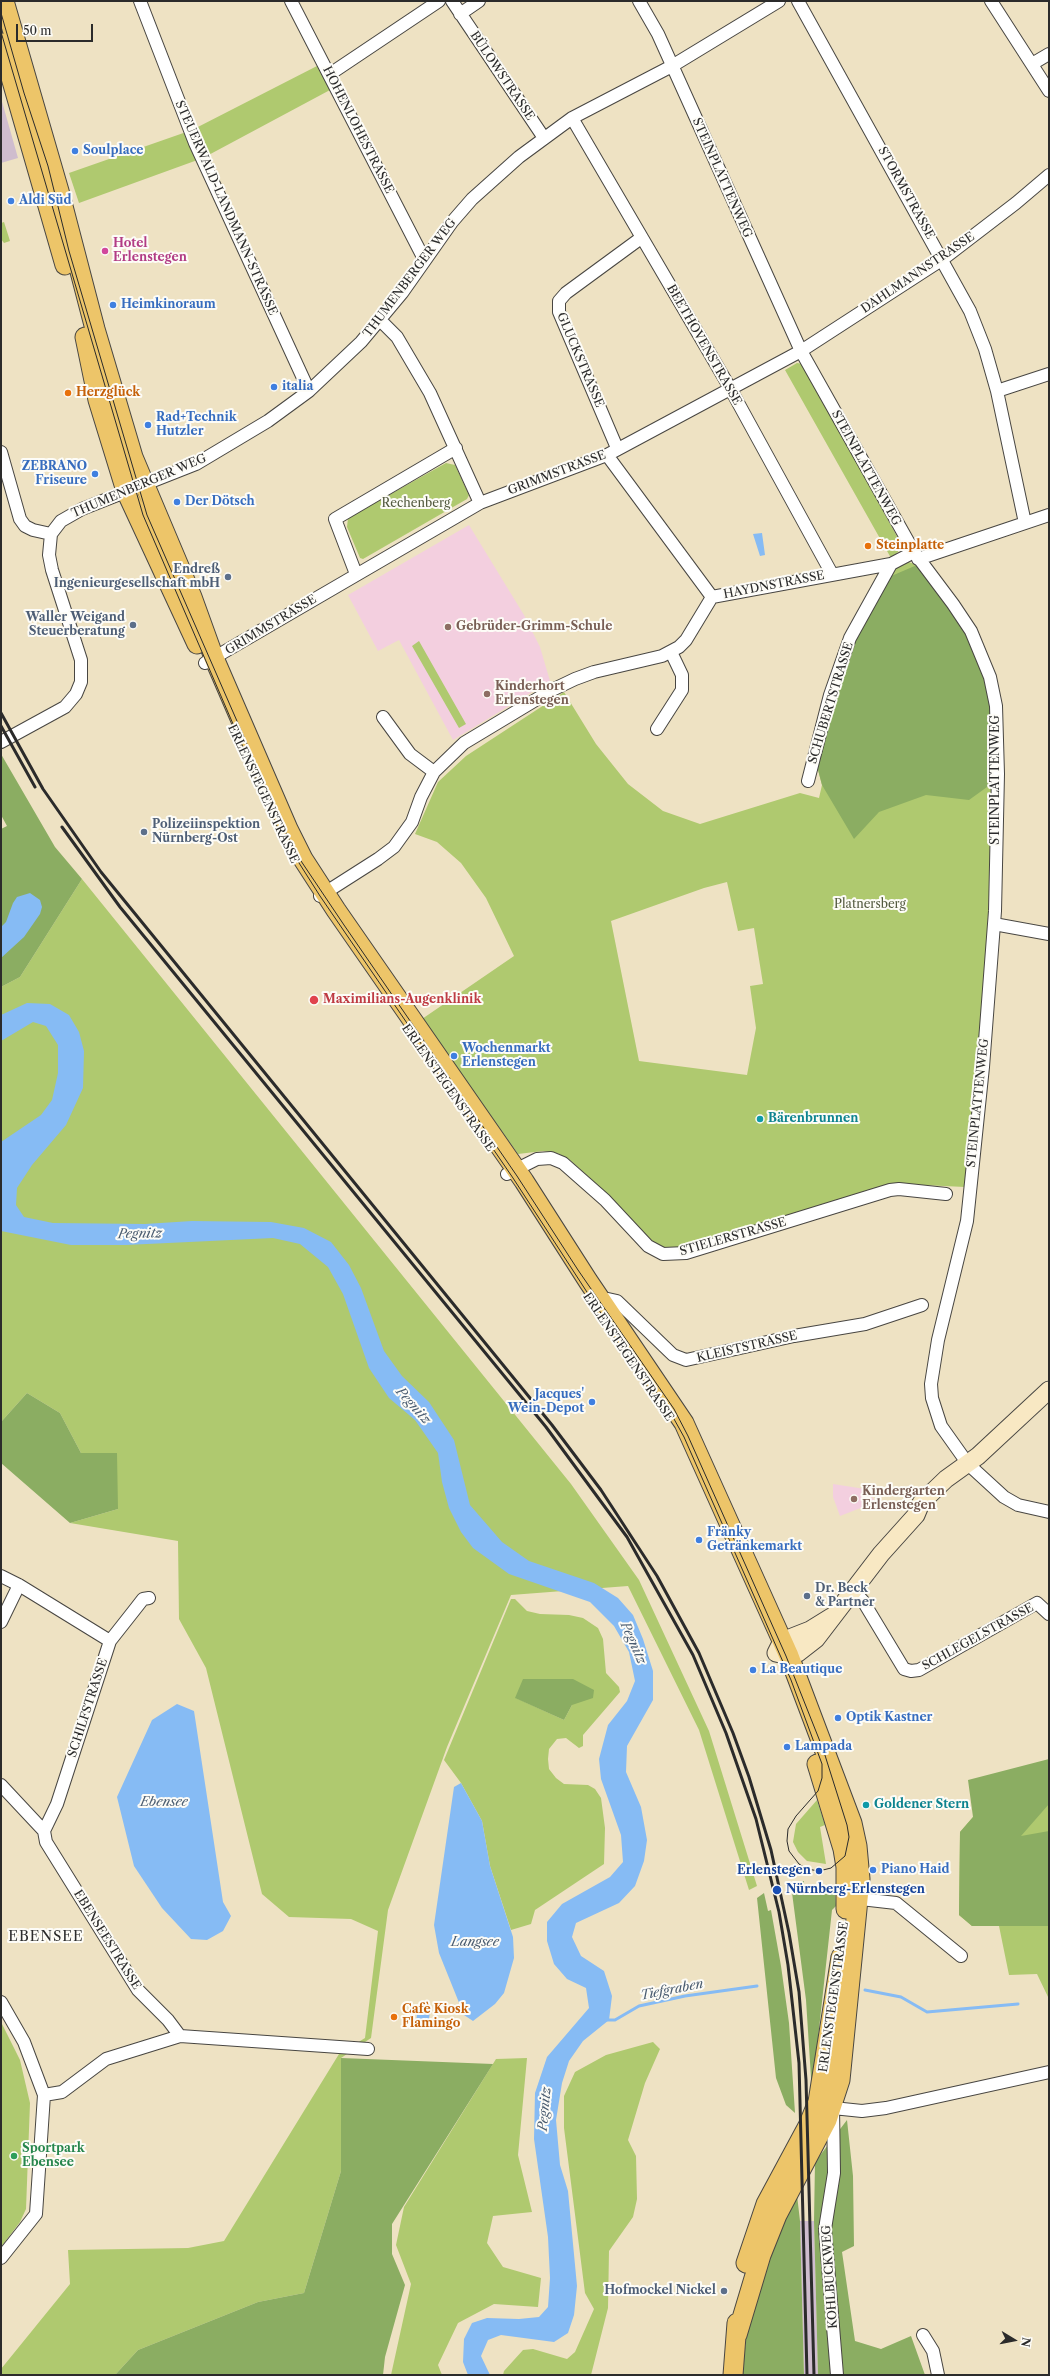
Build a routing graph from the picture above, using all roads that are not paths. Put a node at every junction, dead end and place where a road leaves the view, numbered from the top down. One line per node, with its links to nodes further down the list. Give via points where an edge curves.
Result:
1 (3, 1): 33 (main road, ERLENSTEGENSTRASSE, via 59,191 128,442)
2 (140, 1): 28 (street, STEUERWALD-LANDMANN-STRASSE, via 195,143)
3 (291, 1): 16 (street, HOHENLOHESTRASSE)
4 (439, 1): 16 (street)
5 (452, 1): 11 (street, BÜLOWSTRASSE)
6 (479, 1): 11 (street)
7 (639, 1): 15 (street, STEINPLATTENWEG, via 658,34)
8 (779, 1): 15 (street, THUMENBERGER WEG)
9 (798, 1): 23 (street, STORMSTRASSE)
10 (991, 1): 14 (street)
11 (460, 14): 19 (street, BÜLOWSTRASSE)
12 (1, 43): 34 (main road, ERLENSTEGENSTRASSE, via 82,325 100,407)
13 (1049, 54): 14 (street)
14 (1032, 64): 17 (street)
15 (672, 66): 18 (street, THUMENBERGER WEG); 25 (street, STEINPLATTENWEG)
16 (330, 74): 22 (street, HOHENLOHESTRASSE)
17 (1049, 91)
18 (572, 118): 19 (street, THUMENBERGER WEG); 21 (street, BEETHOVENSTRASSE)
19 (544, 138): 22 (street, THUMENBERGER WEG, via 472,199)
20 (1049, 175): 23 (street, DAHLMANNSTRASSE)
21 (641, 238): 27 (street, BEETHOVENSTRASSE); 31 (street, GLUCKSTRASSE, via 566,292 559,301 559,312)
22 (424, 259): 24 (street, THUMENBERGER WEG)
23 (943, 259): 25 (street, DAHLMANNSTRASSE); 29 (street, STORMSTRASSE, via 970,311 985,349)
24 (380, 320): 28 (street, THUMENBERGER WEG, via 356,347); 30 (street, via 397,337 430,393)
25 (801, 350): 27 (street, GRIMMSTRASSE); 39 (street, STEINPLATTENWEG)
26 (1049, 374): 29 (street)
27 (730, 388): 31 (street, GRIMMSTRASSE); 42 (street, BEETHOVENSTRASSE)
28 (309, 391): 33 (street, THUMENBERGER WEG, via 216,454)
29 (997, 392): 37 (street, STORMSTRASSE)
30 (456, 448): 35 (street); 41 (street, via 335,519)
31 (612, 451): 35 (street, GRIMMSTRASSE); 43 (street, HAYDNSTRASSE)
32 (1, 452): 38 (street, via 20,519 25,526 33,530)
33 (145, 485): 34 (street, THUMENBERGER WEG); 45 (main road, ERLENSTEGENSTRASSE, via 189,590)
34 (126, 491): 38 (street, THUMENBERGER WEG, via 70,515 61,521); 45 (main road, ERLENSTEGENSTRASSE)
35 (480, 503): 41 (street, GRIMMSTRASSE)
36 (1049, 515): 37 (street, HAYDNSTRASSE)
37 (1025, 523): 39 (street, HAYDNSTRASSE)
38 (51, 534): 48 (street, via 48,546 50,563 81,660 81,682 76,694 64,707)
39 (916, 556): 40 (street, HAYDNSTRASSE); 52 (street, STEINPLATTENWEG, via 970,631 990,677 996,706 998,736)
40 (891, 564): 42 (street, HAYDNSTRASSE); 50 (street, SCHUBERTSTRASSE, via 850,638 830,695)
41 (356, 574): 45 (street, GRIMMSTRASSE)
42 (832, 574): 43 (street, HAYDNSTRASSE)
43 (712, 597): 44 (street, via 686,640)
44 (671, 652): 47 (street, via 682,675 682,690); 49 (street, via 594,672 560,686 464,743)
45 (209, 661): 51 (main road, ERLENSTEGENSTRASSE, via 278,830 299,870)
46 (383, 717): 49 (street, via 410,754)
47 (657, 729)
48 (1, 742)
49 (434, 772): 51 (street, via 420,797 412,822 401,839 378,859)
50 (808, 781)
51 (321, 896): 54 (main road, ERLENSTEGENSTRASSE)
52 (994, 924): 53 (street); 59 (street, STEINPLATTENWEG, via 967,1221 938,1340 931,1384 932,1398 941,1426)
53 (1049, 934)
54 (511, 1171): 55 (street, STIELERSTRASSE, via 542,1158 551,1158 563,1163 605,1200 648,1246 663,1254 686,1252 890,1190); 56 (main road, ERLENSTEGENSTRASSE)
55 (946, 1194)
56 (598, 1304): 57 (street, KLEISTSTRASSE, via 608,1299 617,1301 673,1355 686,1360 794,1336 865,1324); 68 (main road, ERLENSTEGENSTRASSE, via 681,1436 746,1580)
57 (922, 1305)
58 (1049, 1390): 59 (street)
59 (968, 1464): 60 (street, STEINPLATTENWEG, via 1004,1497 1018,1504); 63 (street, via 953,1486 927,1510 916,1515)
60 (1049, 1512)
61 (1, 1576): 62 (street)
62 (19, 1585): 66 (street); 67 (street)
63 (853, 1590): 65 (street, SCHLEGELSTRASSE, via 863,1601 904,1668 911,1671 919,1670 1037,1603); 68 (street, via 831,1617)
64 (149, 1598): 67 (street, SCHILFSTRASSE, via 143,1599)
65 (1049, 1614)
66 (1, 1622)
67 (110, 1641): 70 (street, SCHILFSTRASSE, via 57,1804)
68 (782, 1650): 71 (main road, ERLENSTEGENSTRASSE, via 806,1715 840,1835)
69 (1, 1785): 70 (street, EBENSEESTRASSE)
70 (44, 1831): 74 (street, EBENSEESTRASSE, via 46,1842 138,1990)
71 (852, 1898): 72 (street, via 896,1903); 78 (main road, ERLENSTEGENSTRASSE, via 847,1962)
72 (961, 1956)
73 (1, 2002): 77 (street, via 24,2042)
74 (180, 2036): 75 (street); 77 (street, via 106,2059 62,2092)
75 (368, 2049)
76 (1049, 2072): 78 (street, via 886,2108 862,2111)
77 (44, 2095): 79 (street, via 36,2214)
78 (825, 2105): 81 (main road, ERLENSTEGENSTRASSE, via 808,2126 766,2204 755,2254 737,2304); 82 (street, KOHLBUCKWEG, via 834,2173 825,2229)
79 (1, 2258)
80 (922, 2335): 83 (street, via 933,2351)
81 (733, 2375)
82 (837, 2375)
83 (938, 2375)

